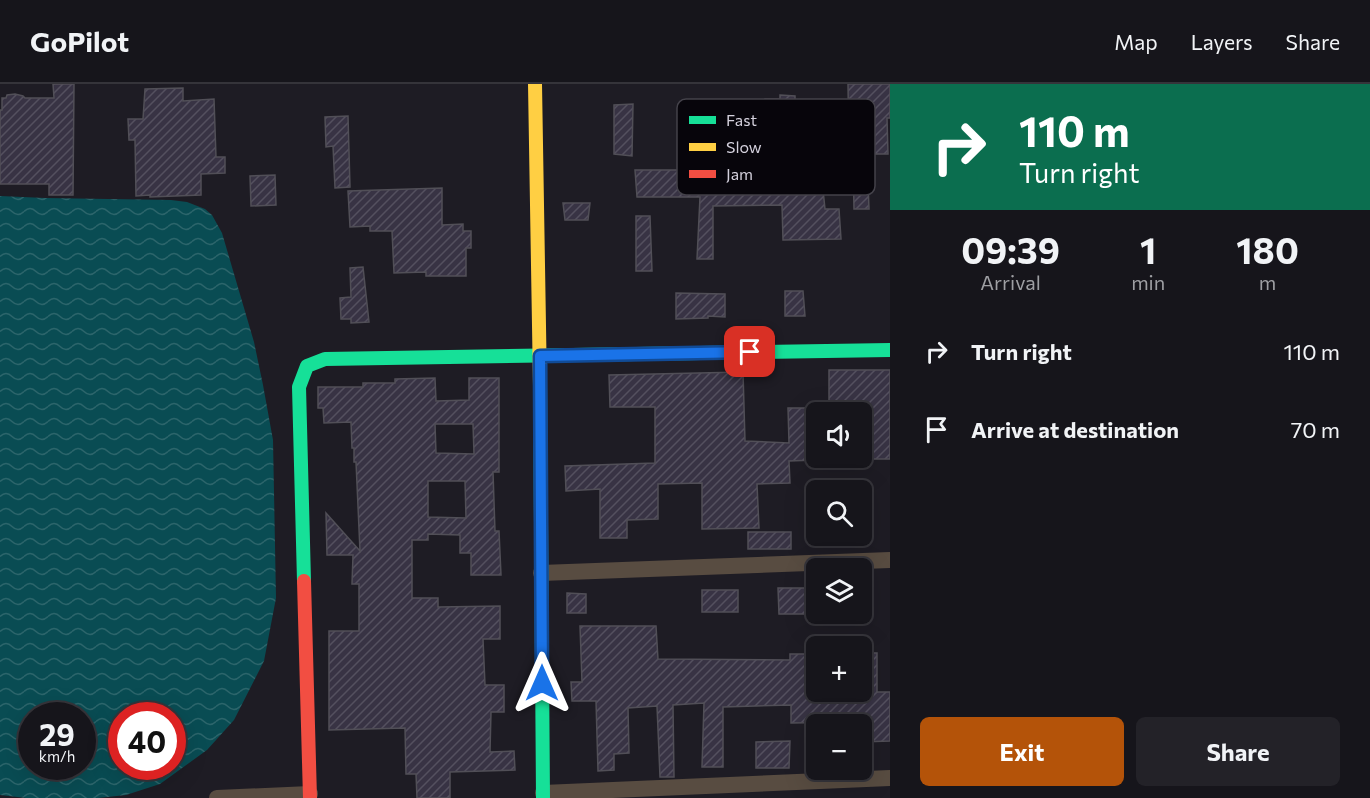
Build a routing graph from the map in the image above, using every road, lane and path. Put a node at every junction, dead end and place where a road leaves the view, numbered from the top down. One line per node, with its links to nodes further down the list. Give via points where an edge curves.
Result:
1 (535, 84): 3 (street)
2 (890, 350): 3 (street)
3 (540, 356): 5 (street); 7 (street, via 324,360 307,366 299,387)
4 (890, 560): 5 (street)
5 (541, 573): 8 (street)
6 (890, 778): 8 (street)
7 (310, 796): 9 (street)
8 (543, 796)
9 (217, 798)

